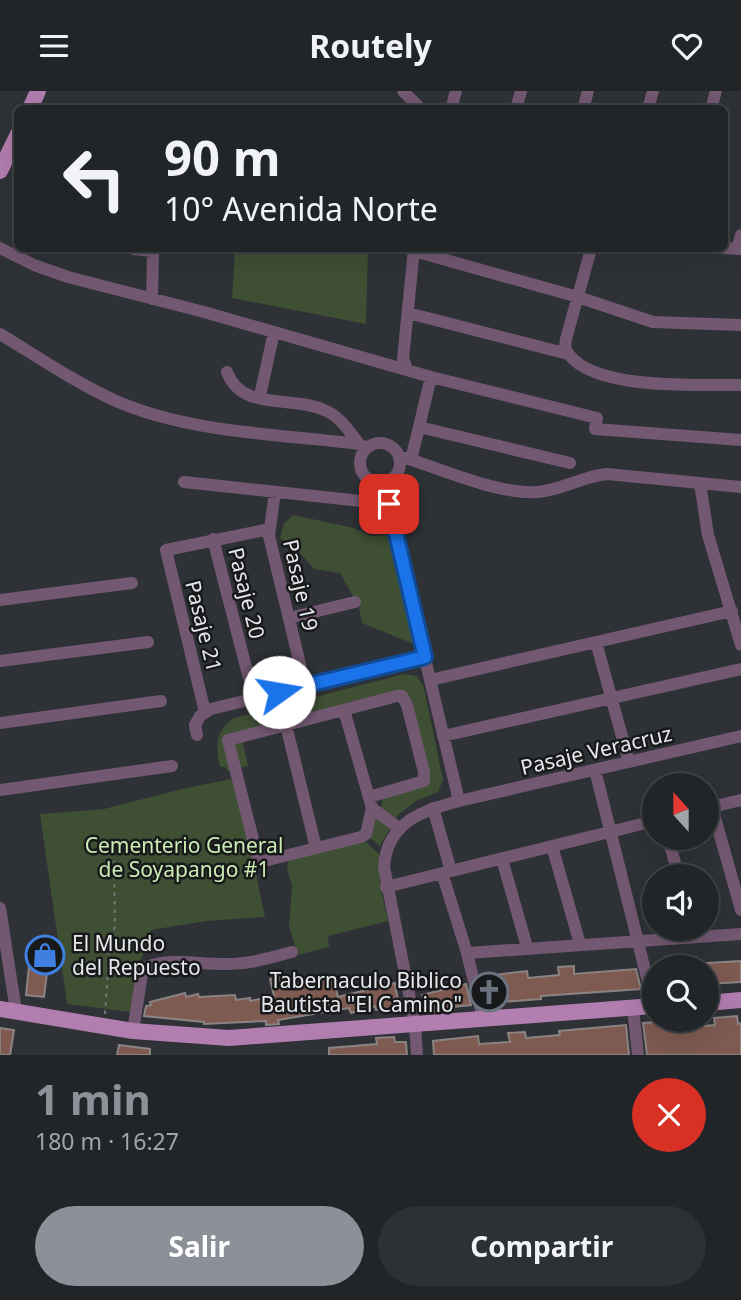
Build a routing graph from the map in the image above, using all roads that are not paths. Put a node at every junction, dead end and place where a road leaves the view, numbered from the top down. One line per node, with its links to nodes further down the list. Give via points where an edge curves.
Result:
1 (403, 91): 2 (street)
2 (417, 105)
3 (14, 142): 4 (main road)
4 (0, 171)
5 (741, 235): 7 (street)
6 (0, 248): 13 (street, via 56,273)
7 (734, 249)
8 (153, 252): 13 (street)
9 (414, 252): 14 (street)
10 (421, 252): 12 (street)
11 (590, 252): 12 (street)
12 (578, 296): 15 (street, via 653,322); 18 (street, via 566,339)
13 (152, 299): 16 (street)
14 (408, 313): 18 (street); 19 (street, via 403,359)
15 (741, 325)
16 (274, 332): 19 (street); 23 (street)
17 (0, 334): 26 (street, via 116,401 158,415)
18 (568, 354): 22 (street, via 593,372 623,381)
19 (407, 369): 21 (street)
20 (227, 372): 26 (street, via 249,397 325,410 343,422)
21 (431, 377): 24 (street); 25 (street, via 597,418 596,429)
22 (741, 385)
23 (261, 391)
24 (419, 427): 27 (street); 28 (street)
25 (741, 440)
26 (362, 446): 27 (street, via 385,444); 30 (street, via 360,470 369,481)
27 (405, 459): 30 (street, via 396,476); 31 (street, via 524,492 541,492 607,474)
28 (570, 463)
29 (184, 482): 33 (street)
30 (383, 484): 34 (street)
31 (700, 484): 32 (street); 40 (street, via 708,535)
32 (741, 487)
33 (275, 492): 34 (street); 35 (street, Pasaje 19)
34 (389, 504): 45 (street)
35 (270, 529): 36 (street); 41 (street, Pasaje 19)
36 (213, 539): 51 (street, Pasaje 20); 54 (street, Pasaje 21, via 166,550)
37 (132, 583): 38 (street)
38 (0, 600)
39 (355, 602): 41 (street)
40 (732, 611): 43 (street); 44 (street)
41 (289, 618): 49 (street, Pasaje 19)
42 (148, 642): 46 (street)
43 (596, 642): 48 (street); 50 (street)
44 (741, 645)
45 (425, 657): 48 (street); 49 (street)
46 (0, 661)
47 (741, 669): 50 (street)
48 (430, 680): 58 (street)
49 (305, 685): 51 (street)
50 (611, 696): 58 (street); 60 (street)
51 (254, 698): 54 (street)
52 (161, 701): 55 (street)
53 (344, 710): 56 (street); 66 (street); 66 (street, via 397,696 405,698 407,705 424,781)
54 (205, 712): 57 (street, via 195,725)
55 (0, 723)
56 (286, 725): 74 (street); 74 (street, via 228,740 231,753 258,859)
57 (197, 735)
58 (443, 736): 65 (street)
59 (741, 736): 60 (street, Pasaje Veracruz)
60 (629, 762): 62 (street, Pasaje Veracruz)
61 (172, 766): 63 (street)
62 (595, 770): 65 (street, Pasaje Veracruz); 71 (street)
63 (0, 790)
64 (741, 800): 67 (street)
65 (458, 801): 68 (street, Pasaje Veracruz)
66 (370, 803): 70 (street); 74 (street, via 366,834)
67 (719, 806)
68 (433, 808): 70 (street, Pasaje Veracruz); 76 (street)
69 (642, 824): 71 (street)
70 (400, 829): 77 (street, via 385,852)
71 (611, 831): 73 (street); 82 (street)
72 (719, 838): 79 (street)
73 (552, 846): 75 (street); 84 (street)
74 (316, 848)
75 (502, 859): 76 (street); 85 (street)
76 (447, 872): 77 (street); 87 (street)
77 (386, 887): 95 (street)
78 (0, 908): 93 (street)
79 (741, 910)
80 (719, 934): 81 (street)
81 (741, 934)
82 (638, 940): 83 (street); 84 (street); 88 (street)
83 (642, 940)
84 (580, 944): 85 (street)
85 (527, 947): 87 (street)
86 (292, 952): 96 (street, via 254,962 158,962 146,967)
87 (467, 953): 94 (street)
88 (642, 956)
89 (741, 1000): 90 (main road)
90 (719, 1002)
91 (642, 1007): 92 (main road)
92 (632, 1008): 94 (main road); 98 (street)
93 (8, 1010): 96 (main road)
94 (483, 1018): 95 (main road)
95 (415, 1024): 96 (main road, via 229,1038); 97 (street)
96 (133, 1031)
97 (417, 1055)
98 (638, 1055)

